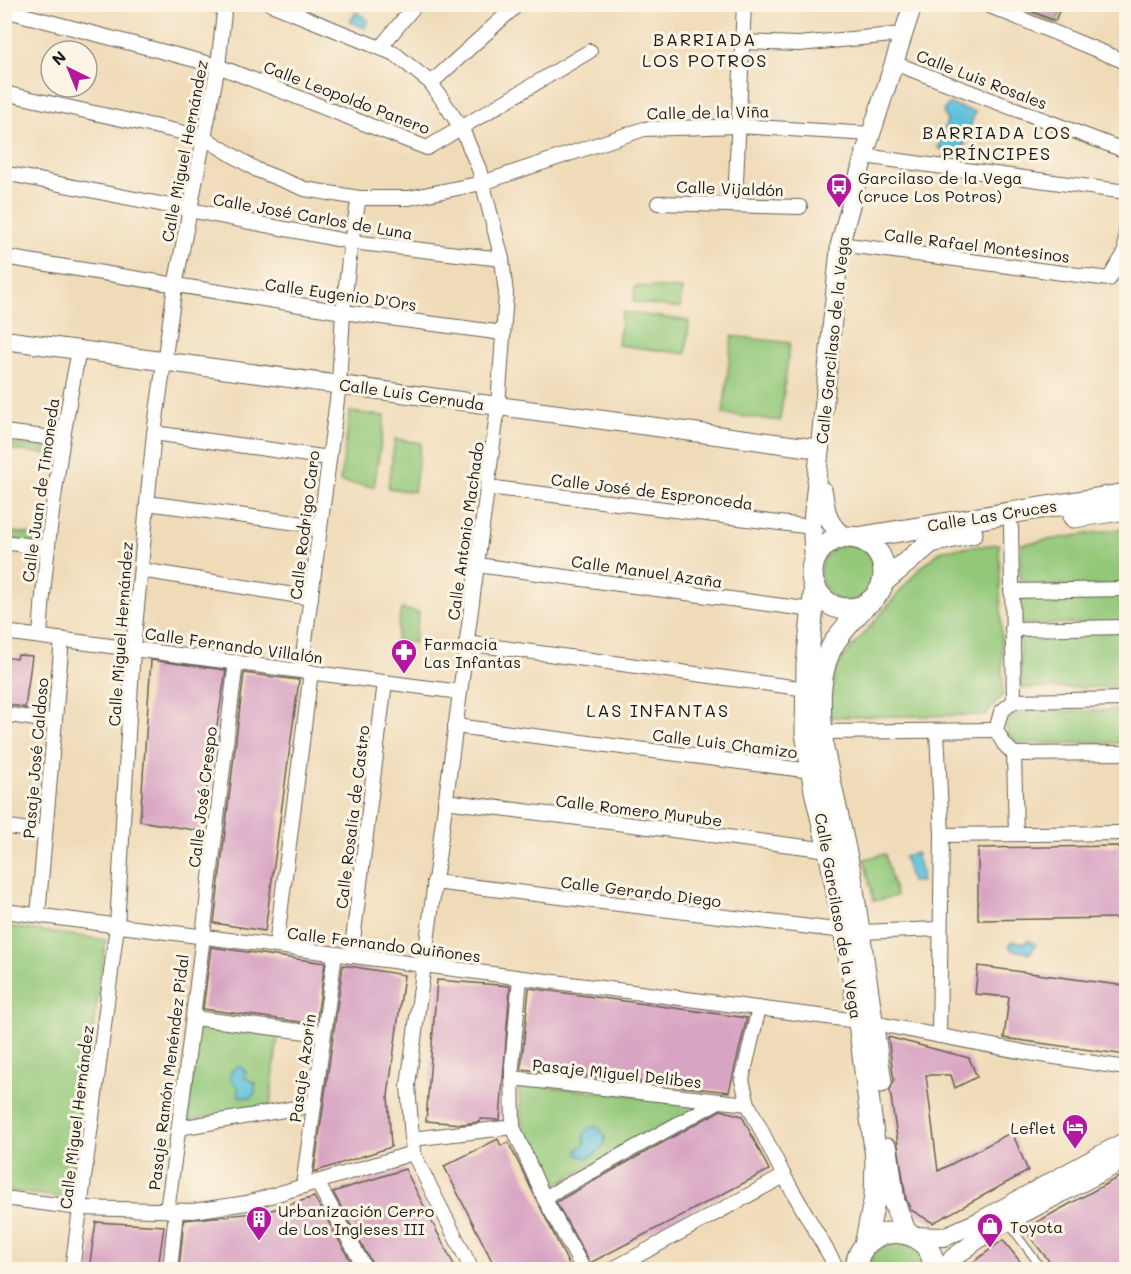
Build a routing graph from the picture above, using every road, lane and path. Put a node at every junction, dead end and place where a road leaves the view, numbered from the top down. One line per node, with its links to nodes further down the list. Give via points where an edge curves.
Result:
1 (225, 4): 15 (street, Calle Miguel Hernández)
2 (271, 4): 11 (street, Calle Antonio Machado)
3 (416, 4): 11 (street)
4 (518, 4): 16 (street)
5 (744, 4): 10 (street)
6 (913, 4): 9 (street, Calle Garcilaso de la Vega)
7 (986, 4): 13 (street)
8 (4, 9): 15 (street, Calle Leopoldo Panero)
9 (903, 33): 10 (street, via 799,44); 14 (street, Calle Garcilaso de la Vega)
10 (744, 42): 18 (street)
11 (380, 48): 16 (street, Calle Antonio Machado, via 395,54)
12 (590, 51): 19 (street, Calle Leopoldo Panero)
13 (1126, 62)
14 (894, 63): 20 (street, Calle Garcilaso de la Vega); 22 (street, Calle Luis Rosales)
15 (218, 66): 19 (street, Calle Leopoldo Panero, via 427,148); 21 (street, Calle Miguel Hernández)
16 (431, 83): 19 (street, Calle Antonio Machado)
17 (4, 93): 21 (street, Calle de la Viña)
18 (738, 126): 20 (street, Calle de la Viña); 25 (street, Calle de la Viña, via 644,129); 29 (street)
19 (462, 129): 25 (street, Calle Antonio Machado)
20 (871, 134): 23 (street, Calle Garcilaso de la Vega)
21 (203, 137): 27 (street, Calle de la Viña, via 276,178 305,189); 31 (street, Calle Miguel Hernández)
22 (1126, 151)
23 (864, 156): 26 (street); 34 (street, Calle Garcilaso de la Vega)
24 (4, 173): 31 (street, Calle José Carlos de Luna)
25 (482, 183): 27 (street, Calle de la Viña, via 409,198); 36 (street, Calle Antonio Machado)
26 (1126, 192)
27 (359, 198): 33 (street, Calle Rodrigo Caro)
28 (658, 203): 29 (street, Calle Vijaldón)
29 (735, 204): 30 (street, Calle Vijaldón)
30 (800, 207)
31 (190, 211): 33 (street, Calle José Carlos de Luna); 37 (street, Calle Miguel Hernández)
32 (1126, 232): 34 (street, Calle Rafael Montesinos, via 1125,253 1109,279)
33 (351, 243): 36 (street, Calle José Carlos de Luna); 38 (street, Calle Rodrigo Caro)
34 (840, 244): 48 (street, Calle Garcilaso de la Vega)
35 (4, 257): 37 (street, Calle Eugenio D'Ors)
36 (502, 259): 39 (street, Calle Antonio Machado, via 506,294)
37 (175, 286): 38 (street, Calle Eugenio D'Ors); 42 (street, Calle Miguel Hernández)
38 (343, 312): 39 (street, Calle Eugenio D'Ors); 43 (street, Calle Rodrigo Caro)
39 (503, 333): 44 (street, Calle Antonio Machado)
40 (4, 340): 41 (street, Calle Luis Cernuda)
41 (79, 350): 42 (street, Calle Luis Cernuda); 47 (street, Calle Juan de Timoneda)
42 (162, 361): 43 (street, Calle Luis Cernuda); 46 (street, Calle Miguel Hernández)
43 (339, 385): 44 (street, Calle Luis Cernuda); 49 (street, Calle Rodrigo Caro)
44 (498, 406): 48 (street, Calle Luis Cernuda); 51 (street, Calle Antonio Machado)
45 (4, 432): 47 (street)
46 (154, 433): 49 (street); 53 (street, Calle Miguel Hernández)
47 (61, 439): 60 (street, Calle Juan de Timoneda)
48 (820, 449): 50 (street, Calle Garcilaso de la Vega)
49 (329, 458): 55 (street, Calle Rodrigo Caro)
50 (819, 471): 56 (street, Calle Garcilaso de la Vega); 58 (street, Calle Garcilaso de la Vega, via 828,521 836,531)
51 (488, 487): 56 (street, Calle José de Espronceda); 62 (street, Calle Antonio Machado)
52 (1126, 494): 58 (main road, Calle Las Cruces)
53 (147, 503): 55 (street); 63 (street, Calle Miguel Hernández)
54 (1126, 509): 57 (main road, Calle Las Cruces)
55 (320, 526): 68 (street, Calle Rodrigo Caro)
56 (812, 527): 61 (street, Calle Garcilaso de la Vega)
57 (1011, 527): 64 (main road, Calle Las Cruces, via 931,542); 67 (street)
58 (851, 538): 61 (main road, via 826,545); 64 (main road, via 867,542 882,559)
59 (4, 542): 60 (street)
60 (46, 548): 74 (street, Calle Juan de Timoneda)
61 (814, 562): 65 (main road)
62 (477, 565): 70 (street, Calle Manuel Azaña); 76 (street, Calle Antonio Machado)
63 (141, 570): 68 (street); 77 (street, Calle Miguel Hernández)
64 (883, 582): 69 (main road)
65 (815, 587): 69 (main road, via 822,597 843,608); 70 (main road, Calle Garcilaso de la Vega)
66 (1126, 589): 67 (street)
67 (1011, 591): 72 (street)
68 (311, 598): 79 (street, Calle Rodrigo Caro)
69 (866, 604): 90 (main road, Calle Garcilaso de la Vega, via 836,639 824,664)
70 (813, 610): 81 (main road, Calle Garcilaso de la Vega)
71 (1126, 627): 72 (street)
72 (1012, 629): 84 (street)
73 (4, 632): 74 (street, Calle Fernando Villalón)
74 (40, 636): 75 (street, Calle Fernando Villalón)
75 (62, 639): 77 (street, Calle Fernando Villalón); 86 (street, Pasaje José Caldoso)
76 (466, 644): 81 (street); 82 (street, Calle Antonio Machado)
77 (133, 648): 78 (street, Calle Fernando Villalón); 104 (street, Calle Miguel Hernández)
78 (236, 662): 79 (street, Calle Fernando Villalón); 107 (street, Calle José Crespo)
79 (306, 671): 80 (street, Calle Fernando Villalón); 108 (street, Calle Rodrigo Caro)
80 (386, 682): 82 (street, Calle Fernando Villalón); 110 (street, Calle Rosalía de Castro)
81 (807, 689): 93 (main road, Calle Garcilaso de la Vega, via 806,732)
82 (460, 692): 87 (street, Calle Antonio Machado)
83 (1126, 699): 84 (street)
84 (1014, 701): 88 (street, via 1001,712)
85 (4, 714): 86 (street)
86 (55, 722): 96 (street, Pasaje José Caldoso)
87 (455, 726): 93 (street, Calle Luis Chamizo); 94 (street, Calle Antonio Machado)
88 (996, 730): 89 (street); 92 (street)
89 (938, 731): 90 (street); 99 (street)
90 (822, 732): 106 (main road, Calle Garcilaso de la Vega)
91 (1126, 753): 92 (street)
92 (1014, 754): 98 (street)
93 (812, 771): 100 (main road, Calle Garcilaso de la Vega)
94 (445, 801): 100 (street, Calle Romero Murube); 101 (street, Calle Antonio Machado)
95 (4, 826): 96 (street)
96 (45, 833): 103 (street, Pasaje José Caldoso)
97 (1126, 833): 98 (street)
98 (1016, 834): 99 (street)
99 (942, 835): 105 (street)
100 (829, 850): 106 (main road, Calle Garcilaso de la Vega)
101 (434, 882): 106 (street, Calle Gerardo Diego); 111 (street, Calle Antonio Machado)
102 (4, 911): 103 (street, Calle Fernando Quiñones)
103 (38, 915): 104 (street, Calle Fernando Quiñones)
104 (117, 926): 107 (street, Calle Fernando Quiñones); 133 (street, Calle Miguel Hernández)
105 (939, 929): 106 (street, Calle Gerardo Diego); 117 (street)
106 (852, 932): 115 (main road, Calle Garcilaso de la Vega)
107 (201, 937): 108 (street, Calle Fernando Quiñones); 114 (street, Pasaje Ramón Menéndez Pidal)
108 (276, 946): 109 (street, Calle Fernando Quiñones)
109 (334, 954): 110 (street, Calle Fernando Quiñones); 116 (street, Pasaje Azorín)
110 (351, 956): 111 (street, Calle Fernando Quiñones)
111 (423, 966): 112 (street, Calle Fernando Quiñones); 126 (street, Calle Antonio Machado, via 408,1085)
112 (520, 978): 113 (street, Calle Fernando Quiñones); 119 (street)
113 (759, 1008): 115 (street, Calle Fernando Quiñones); 122 (street, via 742,1080)
114 (194, 1017): 116 (street); 124 (street, Pasaje Ramón Menéndez Pidal)
115 (866, 1022): 117 (street, Calle Fernando Quiñones); 136 (main road, Calle Garcilaso de la Vega, via 894,1202); 137 (main road, Calle Garcilaso de la Vega, via 876,1158 875,1197)
116 (323, 1034): 121 (street, Pasaje Azorín)
117 (939, 1036): 118 (street, Calle Fernando Quiñones)
118 (1126, 1068)
119 (512, 1078): 120 (street, Pasaje Miguel Delibes); 123 (street)
120 (719, 1101): 122 (street, Pasaje Miguel Delibes); 132 (street, Pasaje Miguel Delibes)
121 (313, 1104): 124 (street); 130 (street, Pasaje Azorín)
122 (748, 1104): 128 (street)
123 (513, 1127): 126 (street); 132 (street)
124 (179, 1128): 134 (street, Pasaje Ramón Menéndez Pidal)
125 (1126, 1141): 136 (street, via 981,1221 944,1237)
126 (413, 1146): 129 (street); 142 (street, Calle Antonio Machado)
127 (1126, 1159): 135 (street)
128 (784, 1176): 138 (street); 144 (street)
129 (317, 1182): 130 (street); 141 (street)
130 (303, 1186): 134 (street, via 248,1203)
131 (4, 1198): 133 (street)
132 (544, 1198): 143 (street)
133 (80, 1208): 134 (street); 139 (street, Calle Miguel Hernández)
134 (172, 1210): 140 (street, Pasaje Ramón Menéndez Pidal)
135 (1008, 1223): 146 (street, via 988,1232); 147 (lane)
136 (910, 1234): 137 (main road, via 884,1233); 145 (main road, Calle Garcilaso de la Vega, via 930,1253)
137 (865, 1245): 138 (main road, Calle Garcilaso de la Vega)
138 (850, 1268)
139 (72, 1269)
140 (170, 1269)
141 (362, 1269)
142 (471, 1269)
143 (584, 1269)
144 (611, 1269)
145 (934, 1269)
146 (944, 1269)
147 (1043, 1269)

